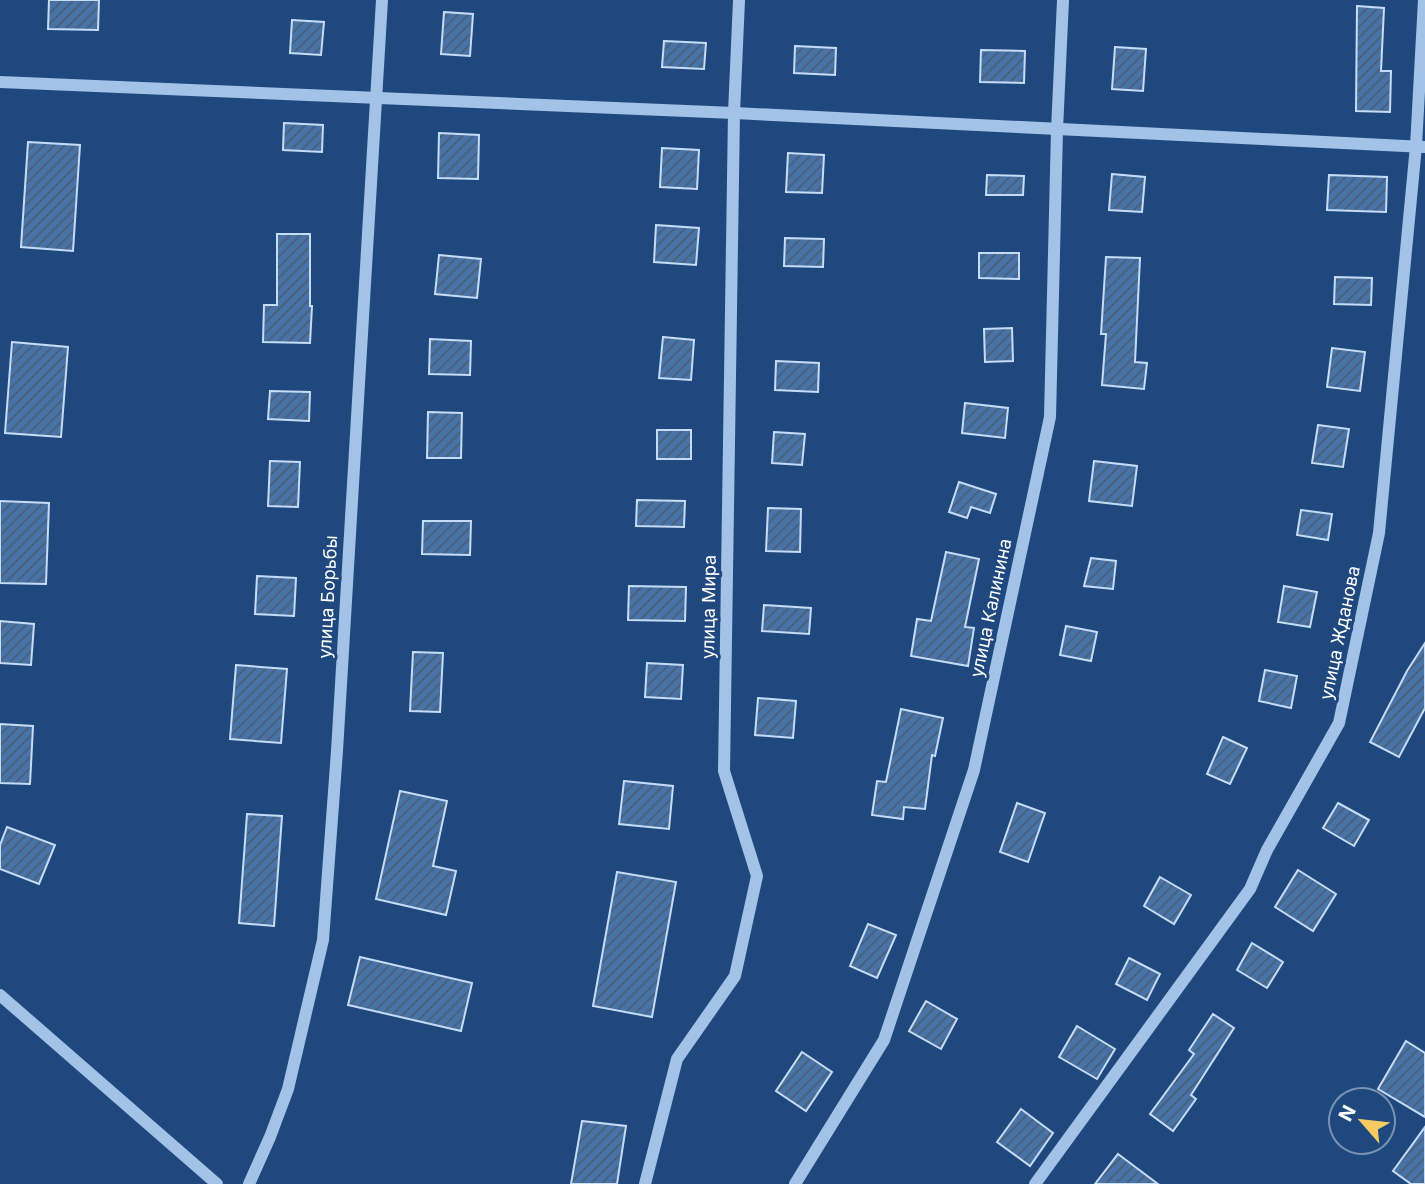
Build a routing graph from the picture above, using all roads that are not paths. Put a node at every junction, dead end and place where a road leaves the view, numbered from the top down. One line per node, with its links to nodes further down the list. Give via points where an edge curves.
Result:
1 (382, 0): 6 (street, улица Борьбы)
2 (739, 0): 7 (street, улица Мира)
3 (1063, 0): 8 (street, улица Калинина)
4 (1424, 0): 9 (street, улица Жданова)
5 (0, 82): 6 (street)
6 (376, 99): 7 (street); 12 (street, улица Борьбы, via 323,940 288,1089)
7 (734, 113): 8 (street); 13 (street, улица Мира, via 724,771 758,876 735,976 677,1059)
8 (1057, 130): 9 (street); 14 (street, улица Калинина, via 1050,417 974,770 884,1040)
9 (1420, 146): 15 (street, улица Жданова, via 1379,533 1339,723 1250,889)
10 (0, 995): 11 (street)
11 (217, 1184)
12 (249, 1184)
13 (645, 1184)
14 (795, 1184)
15 (1035, 1184)

